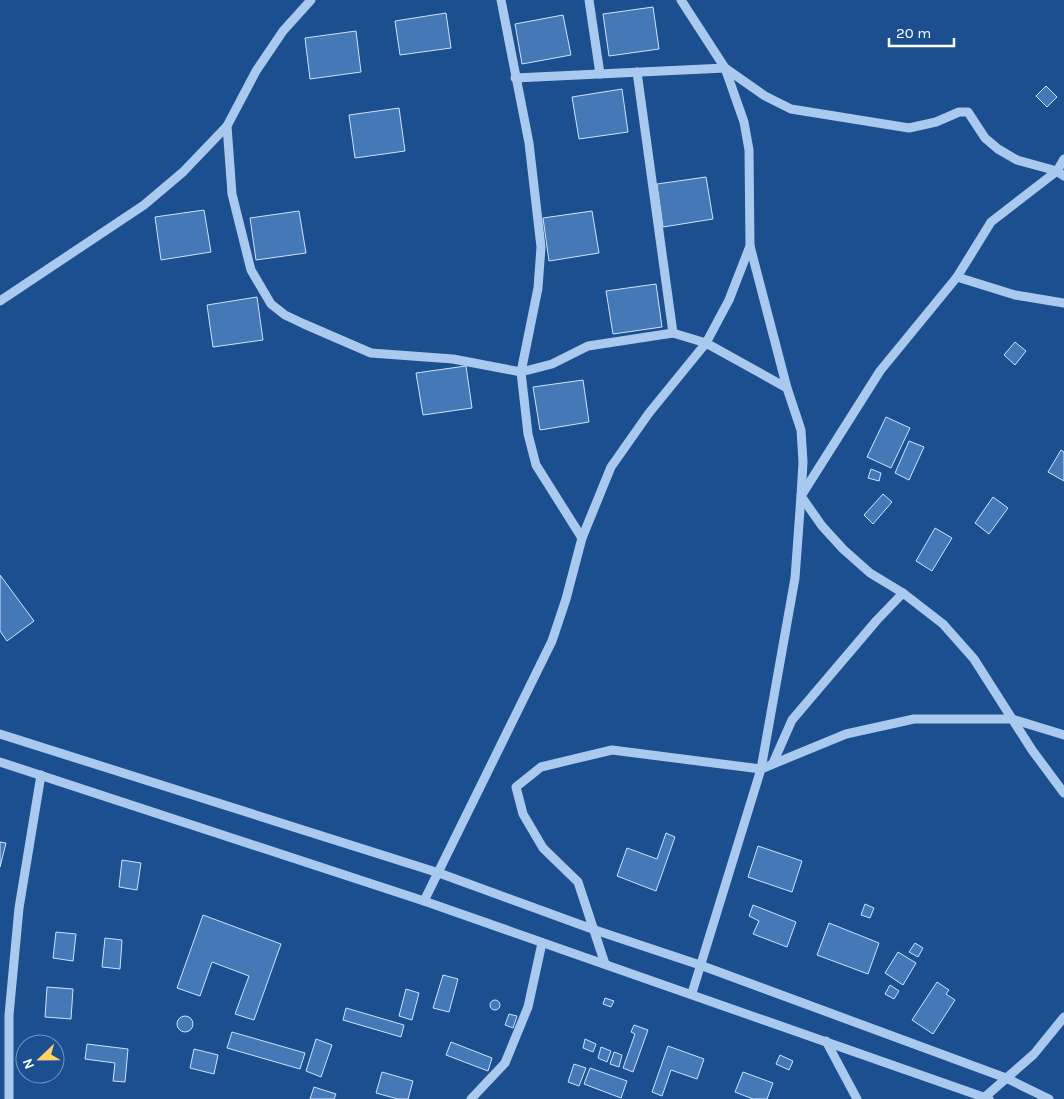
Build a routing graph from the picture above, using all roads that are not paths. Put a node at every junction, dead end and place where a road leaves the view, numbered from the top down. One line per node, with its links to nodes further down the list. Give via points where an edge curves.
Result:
1 (311, 0): 9 (street, via 283,31 256,71)
2 (502, 0): 8 (street)
3 (588, 0): 7 (street)
4 (681, 0): 5 (street)
5 (725, 68): 6 (street); 11 (street, via 765,96 791,109 908,128 968,112 998,149 1018,160); 12 (street, via 744,122 749,150)
6 (637, 72): 7 (street); 16 (street)
7 (600, 74): 8 (street)
8 (515, 78): 18 (street, via 529,143 541,247 538,288)
9 (227, 126): 14 (street, via 183,172 144,205); 18 (street, via 232,194 252,270 271,304 291,318 371,353 453,359)
10 (1064, 159): 11 (street)
11 (1061, 173): 13 (street, via 991,222)
12 (750, 246): 17 (street, via 729,300); 19 (street)
13 (957, 277): 15 (street, via 1015,295); 20 (street, via 880,371)
14 (0, 301)
15 (1064, 303)
16 (673, 333): 17 (street); 18 (street, via 588,346 552,364)
17 (706, 343): 19 (street); 21 (street, via 611,466)
18 (521, 372): 21 (street, via 528,434 536,465)
19 (787, 388): 20 (street, via 801,430)
20 (802, 496): 22 (street, via 843,550 870,573); 28 (street, via 795,578)
21 (582, 538): 31 (street, via 552,641)
22 (903, 593): 23 (street, via 943,624 974,658); 27 (street, via 792,720)
23 (1012, 719): 25 (street); 27 (street, via 914,719 846,734); 30 (street)
24 (0, 734): 31 (street)
25 (1064, 735)
26 (0, 762): 29 (street)
27 (773, 763): 28 (street)
28 (761, 769): 33 (street, via 612,750 541,768 516,787 524,814 544,848 578,882); 36 (street)
29 (41, 775): 32 (street); 42 (street, via 17,927 9,1015)
30 (1064, 793)
31 (439, 873): 32 (street); 33 (street)
32 (424, 900): 34 (street)
33 (595, 930): 35 (street); 36 (street)
34 (542, 943): 35 (street); 43 (street, via 528,1007 505,1063)
35 (605, 964): 37 (street)
36 (700, 965): 37 (street); 40 (street)
37 (692, 993): 39 (street)
38 (1064, 1017): 40 (street, via 1034,1054)
39 (826, 1041): 41 (street); 44 (street)
40 (1006, 1078): 41 (street); 45 (street)
41 (987, 1098)
42 (9, 1099)
43 (471, 1099)
44 (857, 1099)
45 (1049, 1099)

